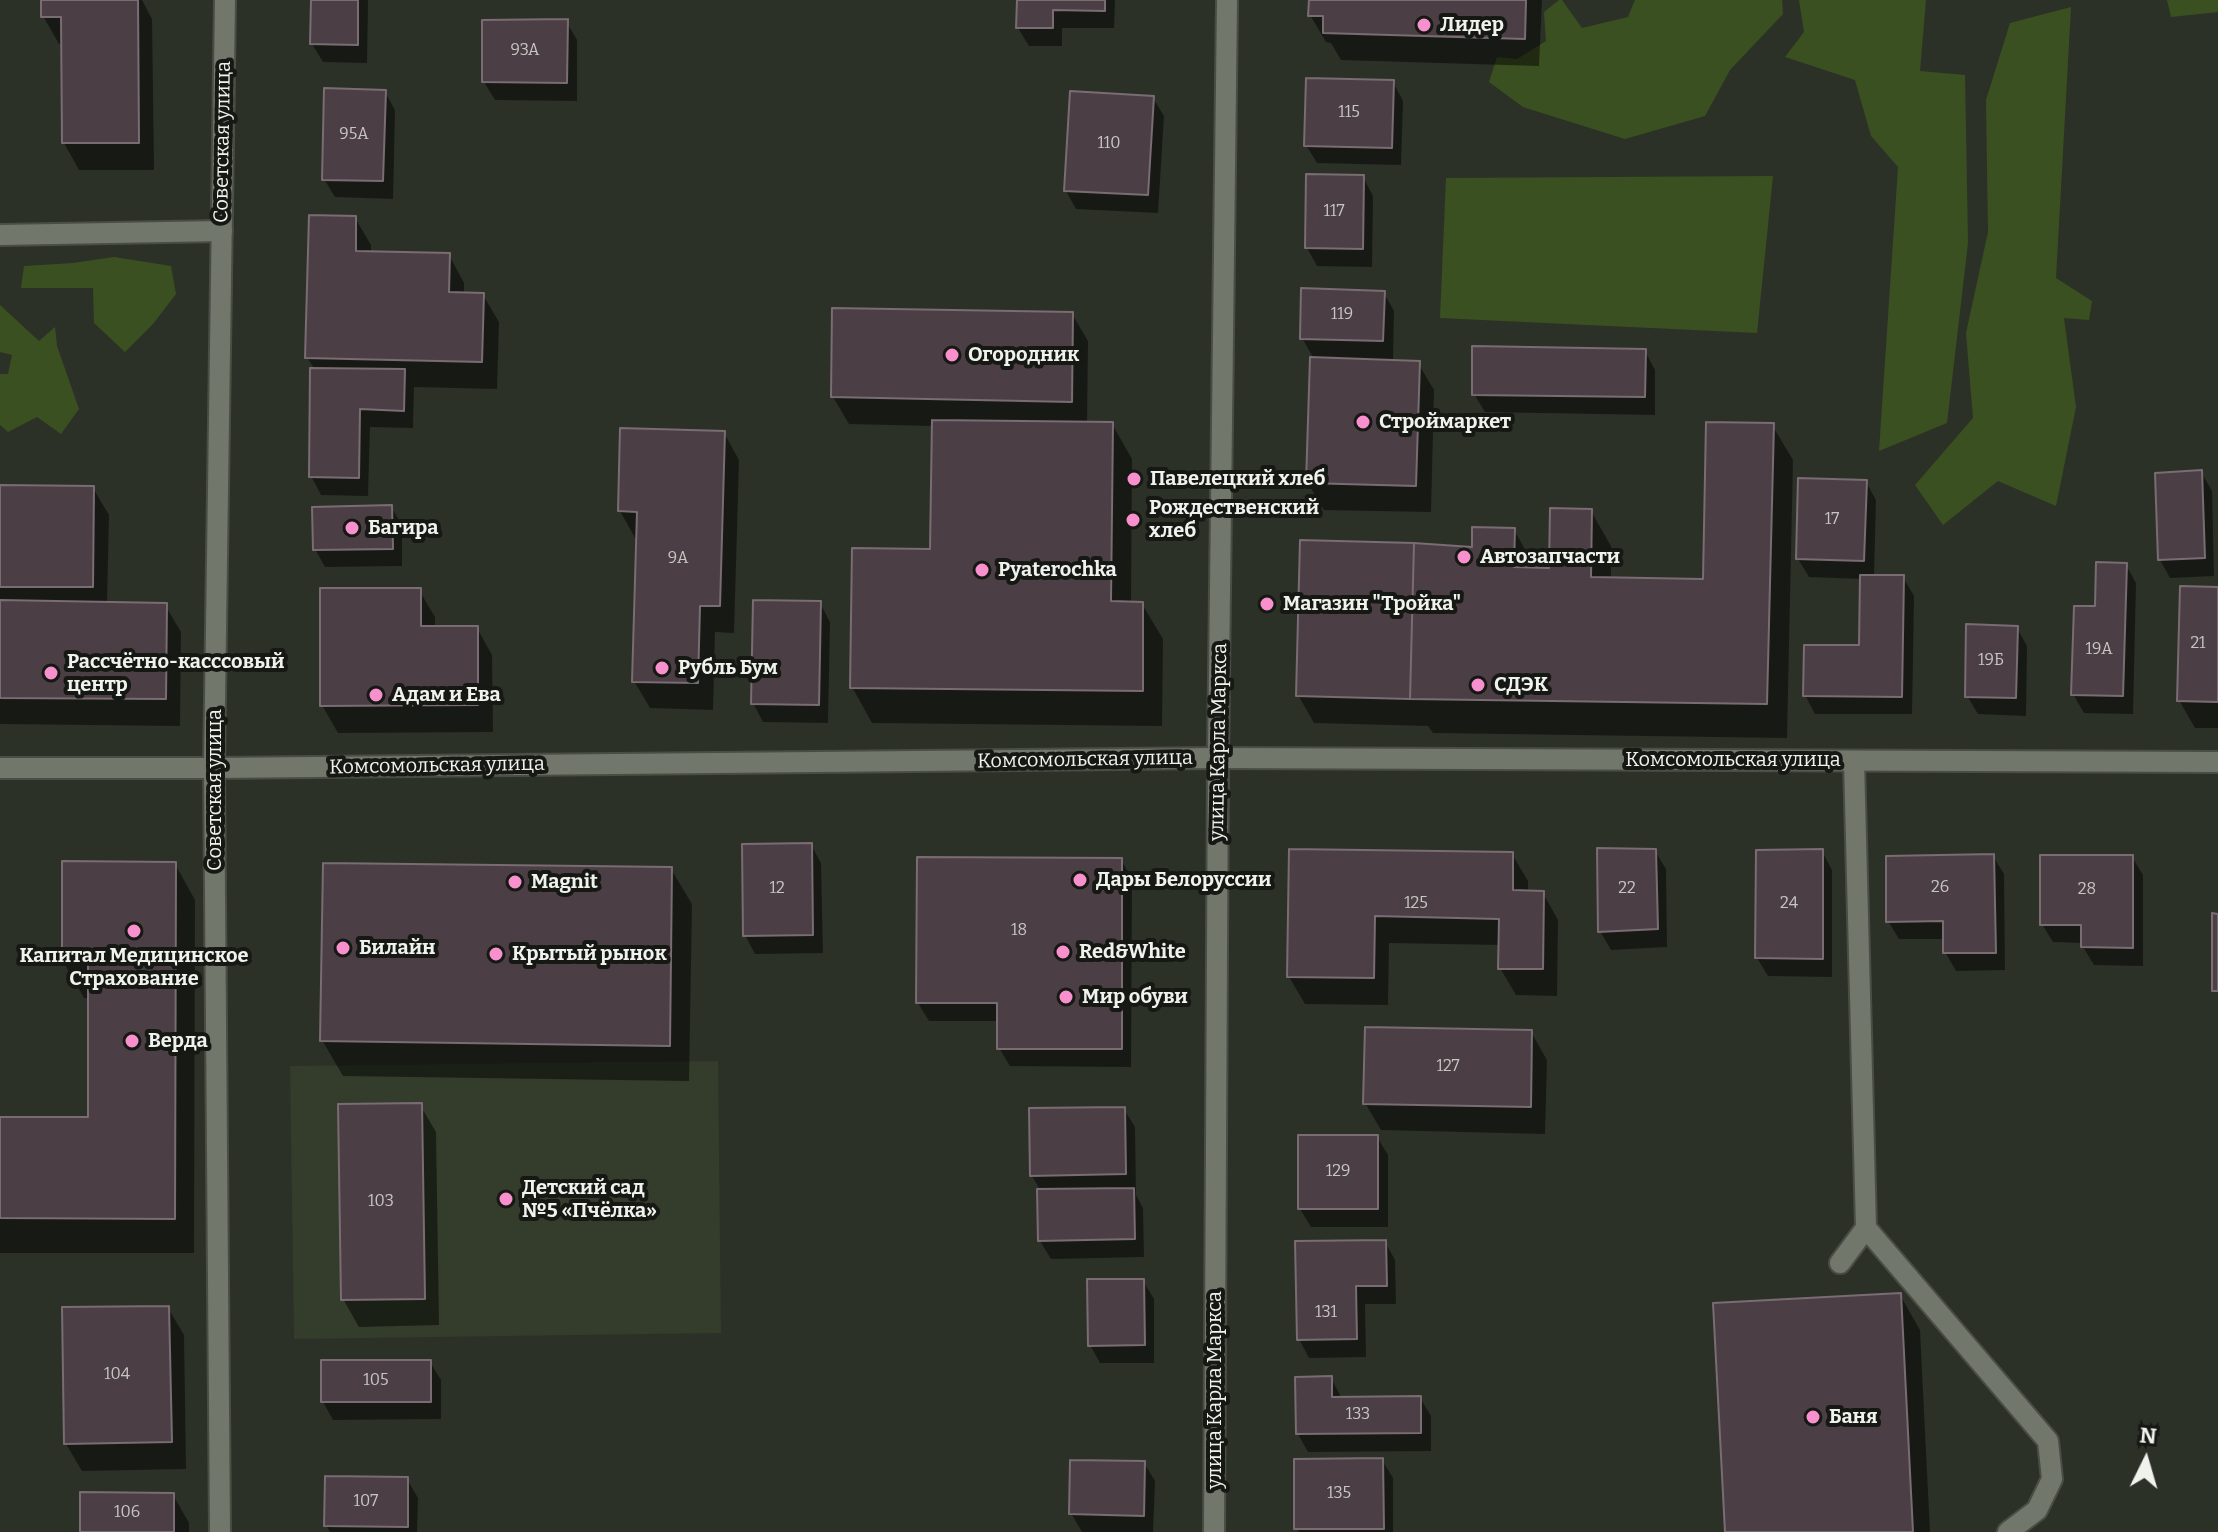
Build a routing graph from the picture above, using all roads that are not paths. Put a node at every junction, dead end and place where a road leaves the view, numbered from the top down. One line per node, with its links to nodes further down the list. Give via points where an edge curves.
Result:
1 (225, 0): 3 (street, Советская улица)
2 (1227, 0): 5 (street, улица Карла Маркса)
3 (222, 231): 4 (street); 9 (street, Советская улица)
4 (0, 235)
5 (1218, 758): 6 (street, Комсомольская улица); 9 (street, Комсомольская улица); 13 (street, улица Карла Маркса)
6 (1854, 761): 7 (street, Комсомольская улица); 10 (street)
7 (2218, 762)
8 (0, 768): 9 (street, Комсомольская улица)
9 (214, 768): 12 (street, Советская улица)
10 (1866, 1228): 11 (street); 14 (street, via 2048,1441 2052,1479 2037,1510)
11 (1840, 1263)
12 (220, 1532)
13 (1214, 1532)
14 (2008, 1532)

